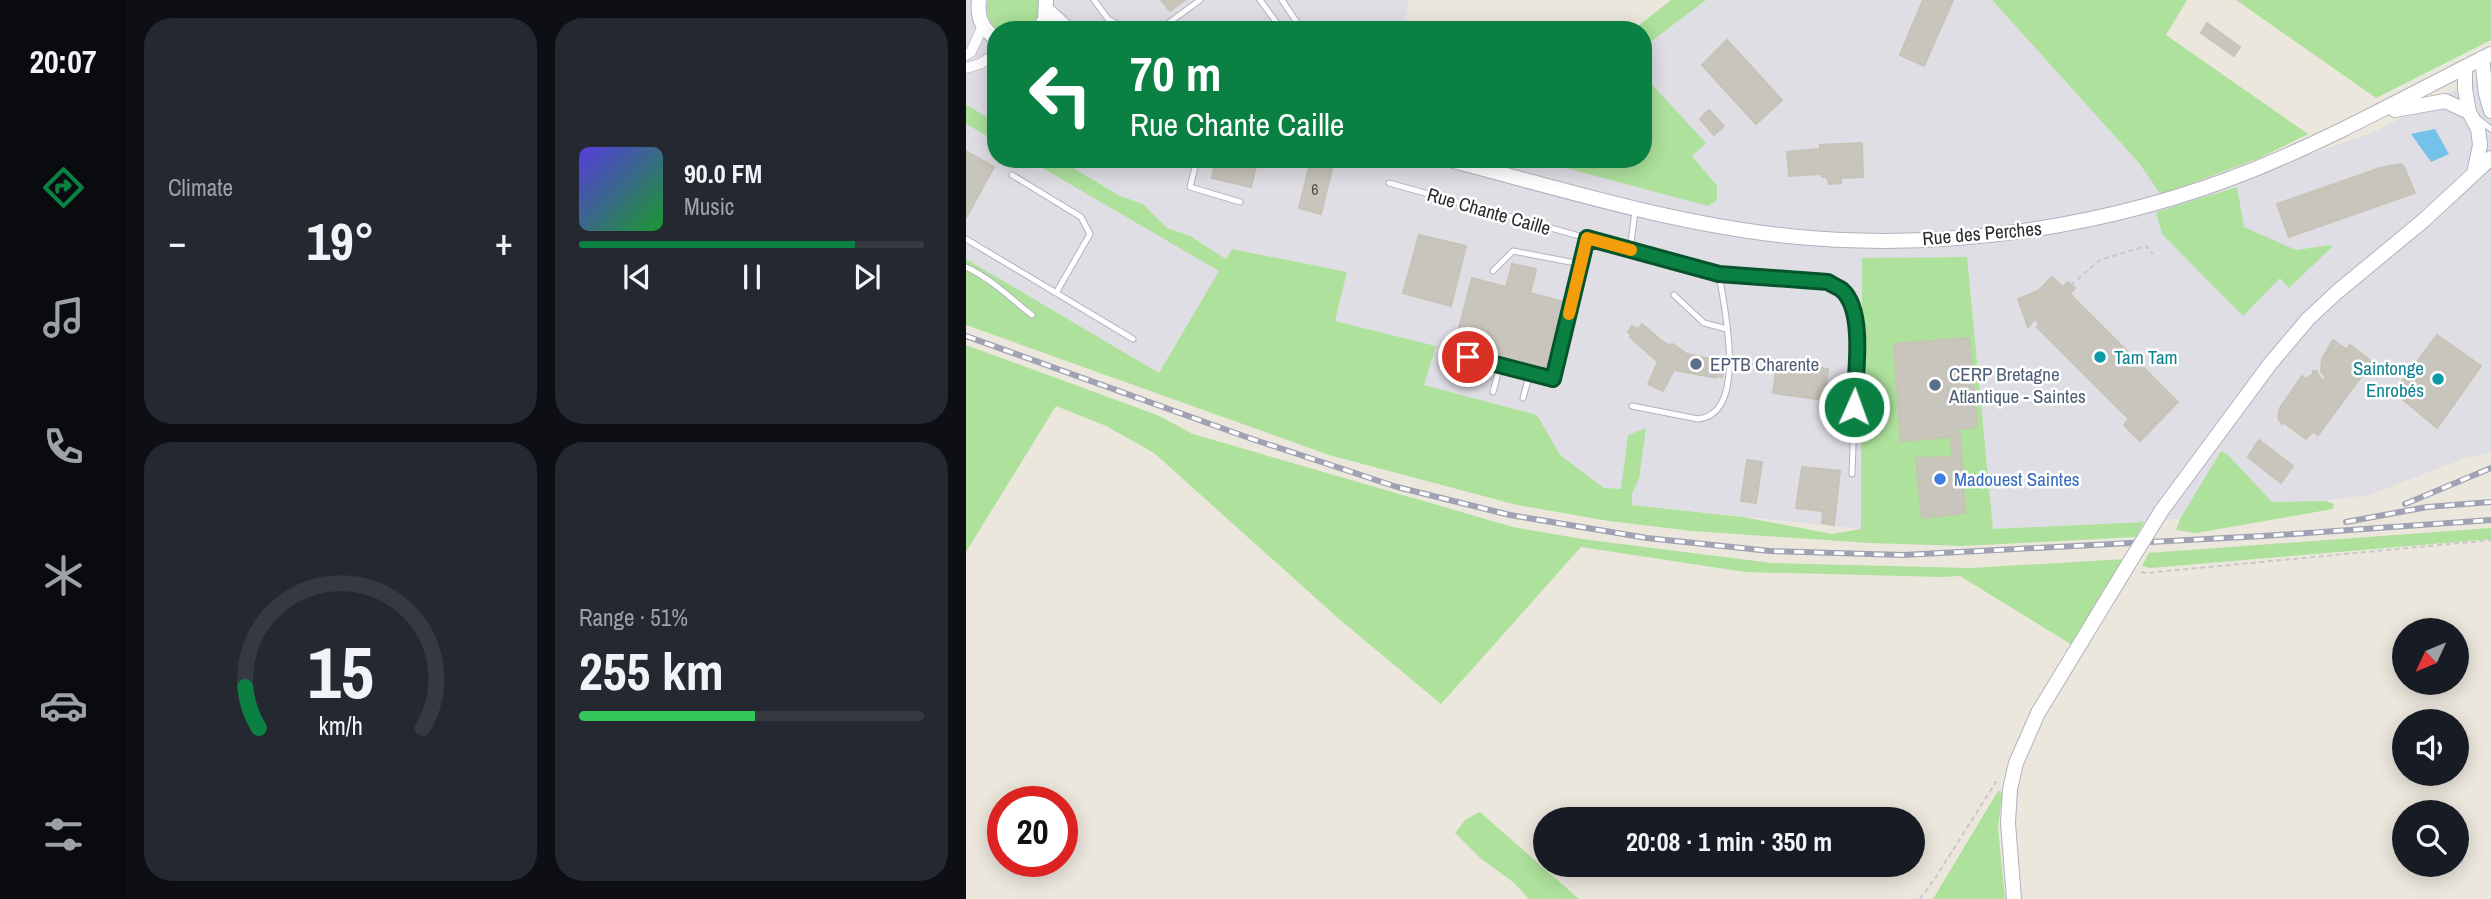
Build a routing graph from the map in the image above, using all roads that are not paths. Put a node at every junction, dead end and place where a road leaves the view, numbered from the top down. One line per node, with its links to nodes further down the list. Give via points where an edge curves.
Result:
1 (966, 0): 7 (street)
2 (1094, 0): 9 (lane)
3 (1200, 0): 10 (lane)
4 (1260, 0): 11 (lane)
5 (1282, 0): 12 (lane)
6 (1047, 5): 8 (street)
7 (980, 13): 13 (street, via 971,52)
8 (1061, 21)
9 (1111, 21)
10 (1171, 21)
11 (1275, 21)
12 (1296, 21)
13 (966, 55)
14 (2486, 56): 17 (street, Rue des Perches); 18 (street)
15 (987, 60): 16 (street)
16 (966, 68)
17 (2465, 68): 19 (street); 20 (street, Rue des Perches)
18 (2491, 111)
19 (2469, 112): 20 (street, via 2445,101); 21 (lane); 25 (street, via 2480,145)
20 (2370, 116): 29 (street, Rue des Perches, via 2254,169 2185,194 2066,224 2011,232 1900,240 1787,236)
21 (2491, 129)
22 (2491, 158): 25 (street)
23 (1195, 168): 28 (lane, via 1190,187)
24 (1481, 168): 29 (street, Rue des Perches)
25 (2474, 174): 49 (street, bridge, via 2308,319 2162,510 2038,713 2016,763 2008,823)
26 (1012, 175): 37 (lane, via 1081,217 1090,234)
27 (1388, 183): 30 (lane, Rue Chante Caille)
28 (1240, 202)
29 (1635, 208): 32 (lane)
30 (1587, 238): 32 (lane, Rue Chante Caille); 33 (lane)
31 (966, 239): 37 (lane)
32 (1630, 250): 36 (lane, Rue Chante Caille)
33 (1581, 264): 35 (lane, via 1513,251); 43 (lane, via 1553,379)
34 (966, 267): 39 (lane, via 999,286)
35 (1493, 271)
36 (1719, 274): 40 (lane); 48 (lane, Rue Chante Caille, via 1828,282 1843,291 1857,328)
37 (1056, 293): 41 (lane)
38 (1674, 295): 40 (lane, via 1704,323)
39 (1032, 315)
40 (1727, 329): 47 (lane, via 1731,351 1727,389 1709,418)
41 (1133, 340)
42 (1500, 365): 43 (lane); 44 (lane, via 1468,357); 45 (lane)
43 (1530, 373): 46 (lane)
44 (1463, 382)
45 (1493, 392)
46 (1523, 398)
47 (1632, 406)
48 (1852, 474)
49 (2014, 899)

